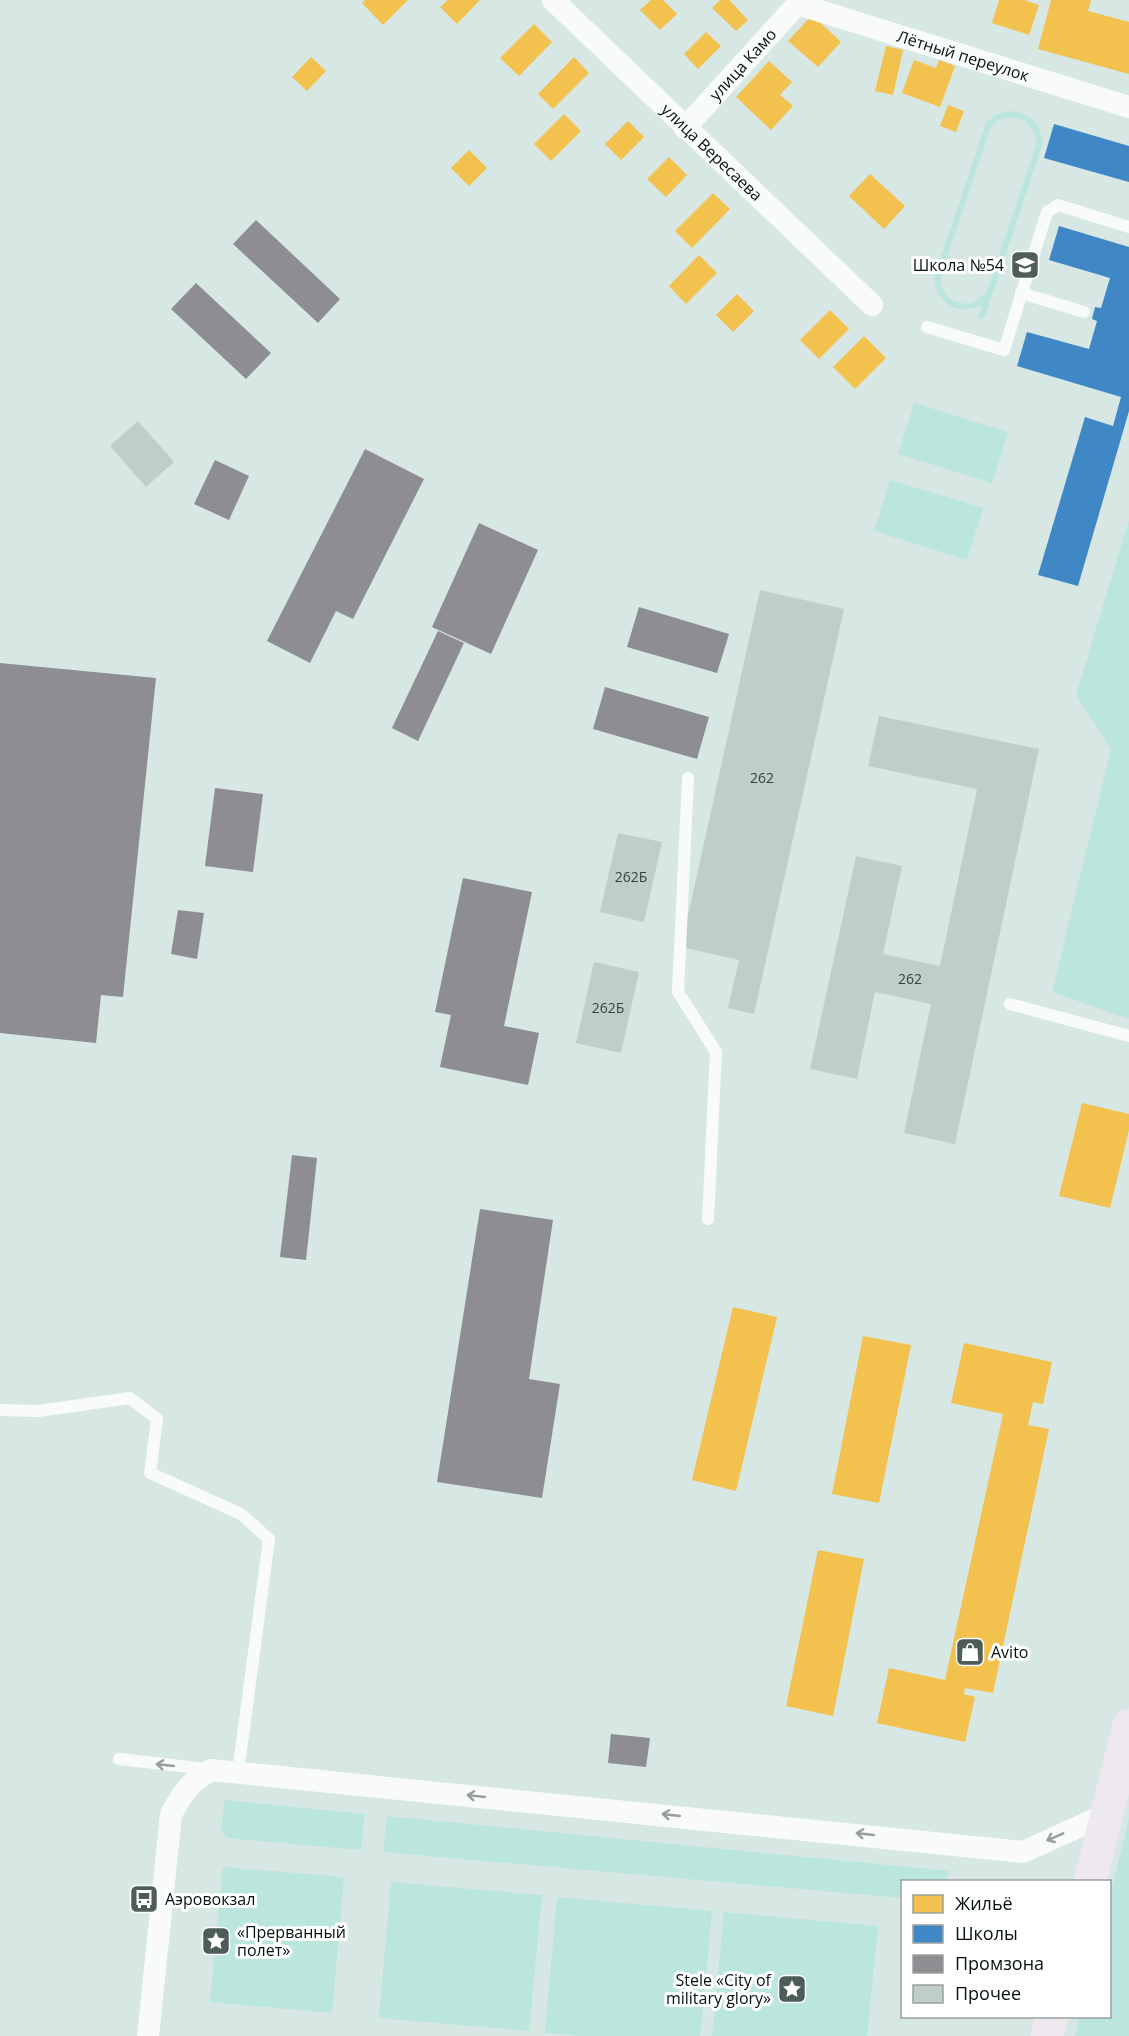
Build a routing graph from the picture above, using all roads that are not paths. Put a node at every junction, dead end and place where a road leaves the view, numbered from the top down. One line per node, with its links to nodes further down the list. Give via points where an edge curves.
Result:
1 (553, 0): 4 (street, улица Вересаева)
2 (799, 2): 3 (street, Лётный переулок); 4 (street, улица Камо)
3 (1129, 107)
4 (685, 128): 7 (street, улица Вересаева)
5 (1129, 227): 6 (lane, via 1058,205 1052,207 1047,212)
6 (1021, 293): 8 (lane); 9 (lane, via 1004,350)
7 (872, 305)
8 (1084, 312)
9 (927, 327)
10 (688, 778): 13 (lane, via 678,992 716,1052)
11 (1010, 1004): 12 (lane)
12 (1129, 1036)
13 (708, 1219)
14 (0, 1410): 18 (lane, via 38,1411 130,1398 157,1419 150,1473 241,1514 269,1539)
15 (1129, 1725): 19 (main road)
16 (119, 1759): 17 (lane, one-way to 16)
17 (211, 1770): 18 (street); 22 (street, via 194,1779 171,1815)
18 (238, 1773): 19 (street, one-way to 18, via 1023,1852)
19 (1109, 1813): 20 (main road)
20 (1090, 1880)
21 (1052, 2018): 23 (main road)
22 (148, 2036)
23 (1047, 2036)

